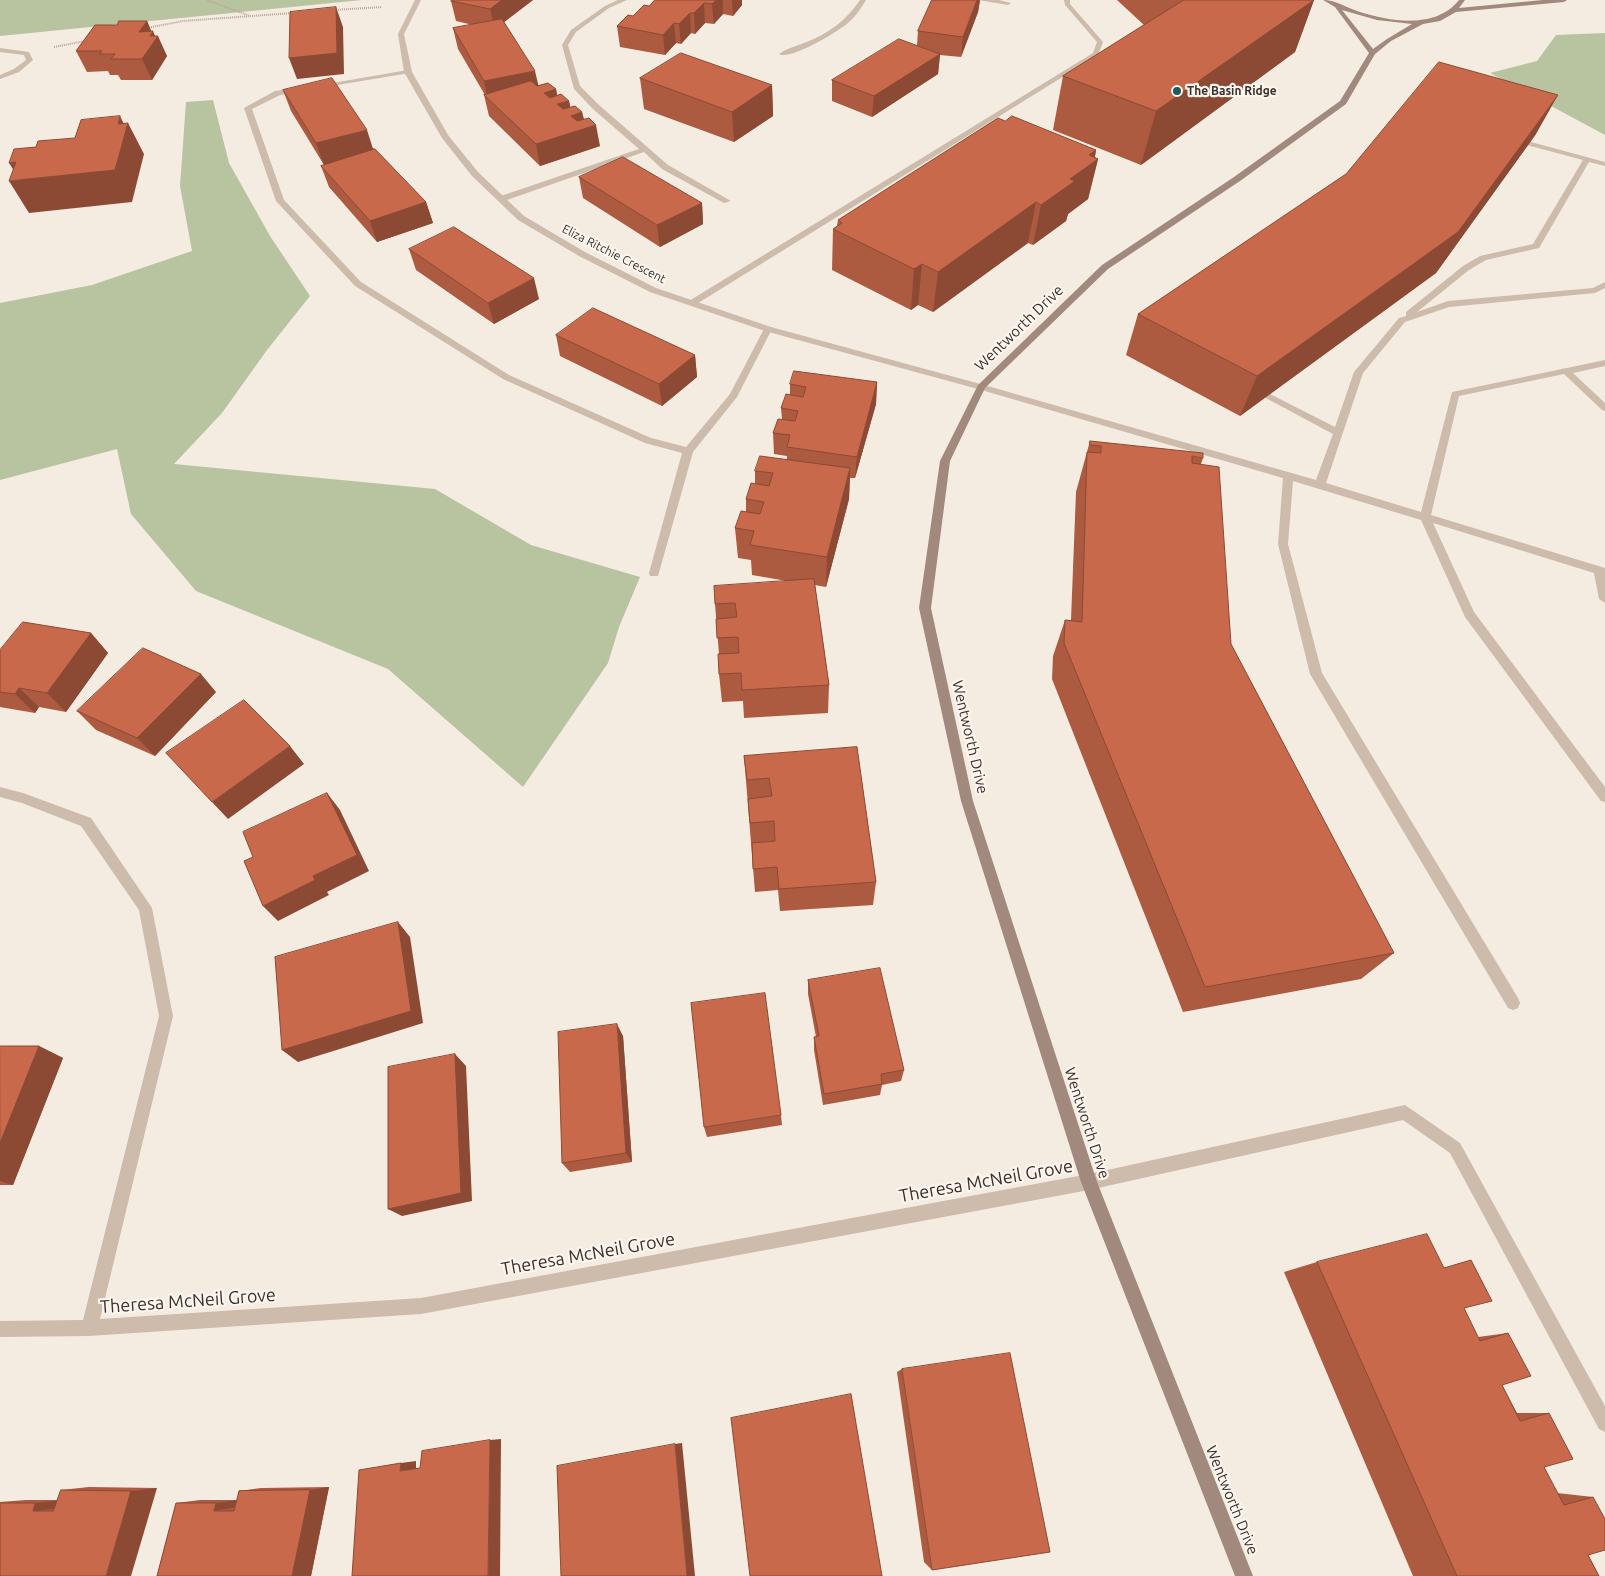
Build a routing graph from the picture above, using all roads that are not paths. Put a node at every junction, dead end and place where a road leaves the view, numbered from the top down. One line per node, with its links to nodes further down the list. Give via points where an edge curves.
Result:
1 (624, 0): 19 (street, via 607,7 573,31 565,45 577,88)
2 (863, 0): 15 (street, via 854,16 826,36)
3 (981, 0): 9 (street)
4 (1067, 0): 25 (street, via 1100,42 1096,54)
5 (1326, 0): 10 (street)
6 (1462, 0): 11 (street)
7 (1564, 0): 11 (street)
8 (416, 2): 16 (street, Eliza Ritchie Crescent, via 401,34)
9 (1008, 3)
10 (1337, 7): 12 (street, via 1377,19); 14 (street)
11 (1458, 10): 12 (street)
12 (1421, 22): 14 (street, Wentworth Drive)
13 (0, 50): 17 (street, via 27,52 30,60 21,68)
14 (1372, 53): 30 (street, Wentworth Drive, via 1343,102 1237,179 1105,266)
15 (782, 54)
16 (408, 72): 22 (street, Eliza Ritchie Crescent, via 445,136 475,174); 34 (street, via 278,93 248,108 280,201 358,284 506,377 648,441)
17 (0, 77)
18 (1530, 143): 20 (street)
19 (643, 150): 22 (street); 23 (street, via 665,167)
20 (1587, 159): 21 (street); 26 (street, via 1536,246 1482,258)
21 (1605, 164)
22 (501, 199): 25 (street, Eliza Ritchie Crescent, via 521,218 582,254 653,290)
23 (728, 201)
24 (1605, 284): 26 (street, via 1595,290 1448,304)
25 (692, 303): 27 (street, Eliza Ritchie Crescent)
26 (1402, 320): 33 (street, via 1359,372)
27 (768, 329): 30 (street, Eliza Ritchie Crescent); 34 (street, via 734,395)
28 (1605, 363): 29 (street)
29 (1566, 371): 32 (street); 37 (street, via 1454,394)
30 (982, 387): 35 (street, Eliza Ritchie Crescent); 44 (street, Wentworth Drive, via 945,461 925,608 968,801)
31 (1267, 396): 33 (street)
32 (1605, 408)
33 (1338, 433): 36 (street)
34 (688, 451): 39 (street)
35 (1288, 476): 36 (street, Eliza Ritchie Crescent); 43 (street, via 1283,544 1316,674)
36 (1320, 485): 37 (street, Eliza Ritchie Crescent)
37 (1425, 517): 38 (street, Eliza Ritchie Crescent); 42 (street, via 1469,614)
38 (1602, 571): 40 (street)
39 (654, 573)
40 (1605, 599)
41 (0, 792): 45 (street, Theresa McNeil Grove, via 86,822 145,908 166,1016)
42 (1605, 797)
43 (1513, 1002)
44 (1089, 1182): 45 (street, Theresa McNeil Grove, via 421,1306); 47 (street, Theresa McNeil Grove, via 1405,1112 1455,1148); 48 (street, Wentworth Drive)
45 (89, 1328): 46 (street, Theresa McNeil Grove)
46 (0, 1329)
47 (1605, 1423)
48 (1244, 1576)

